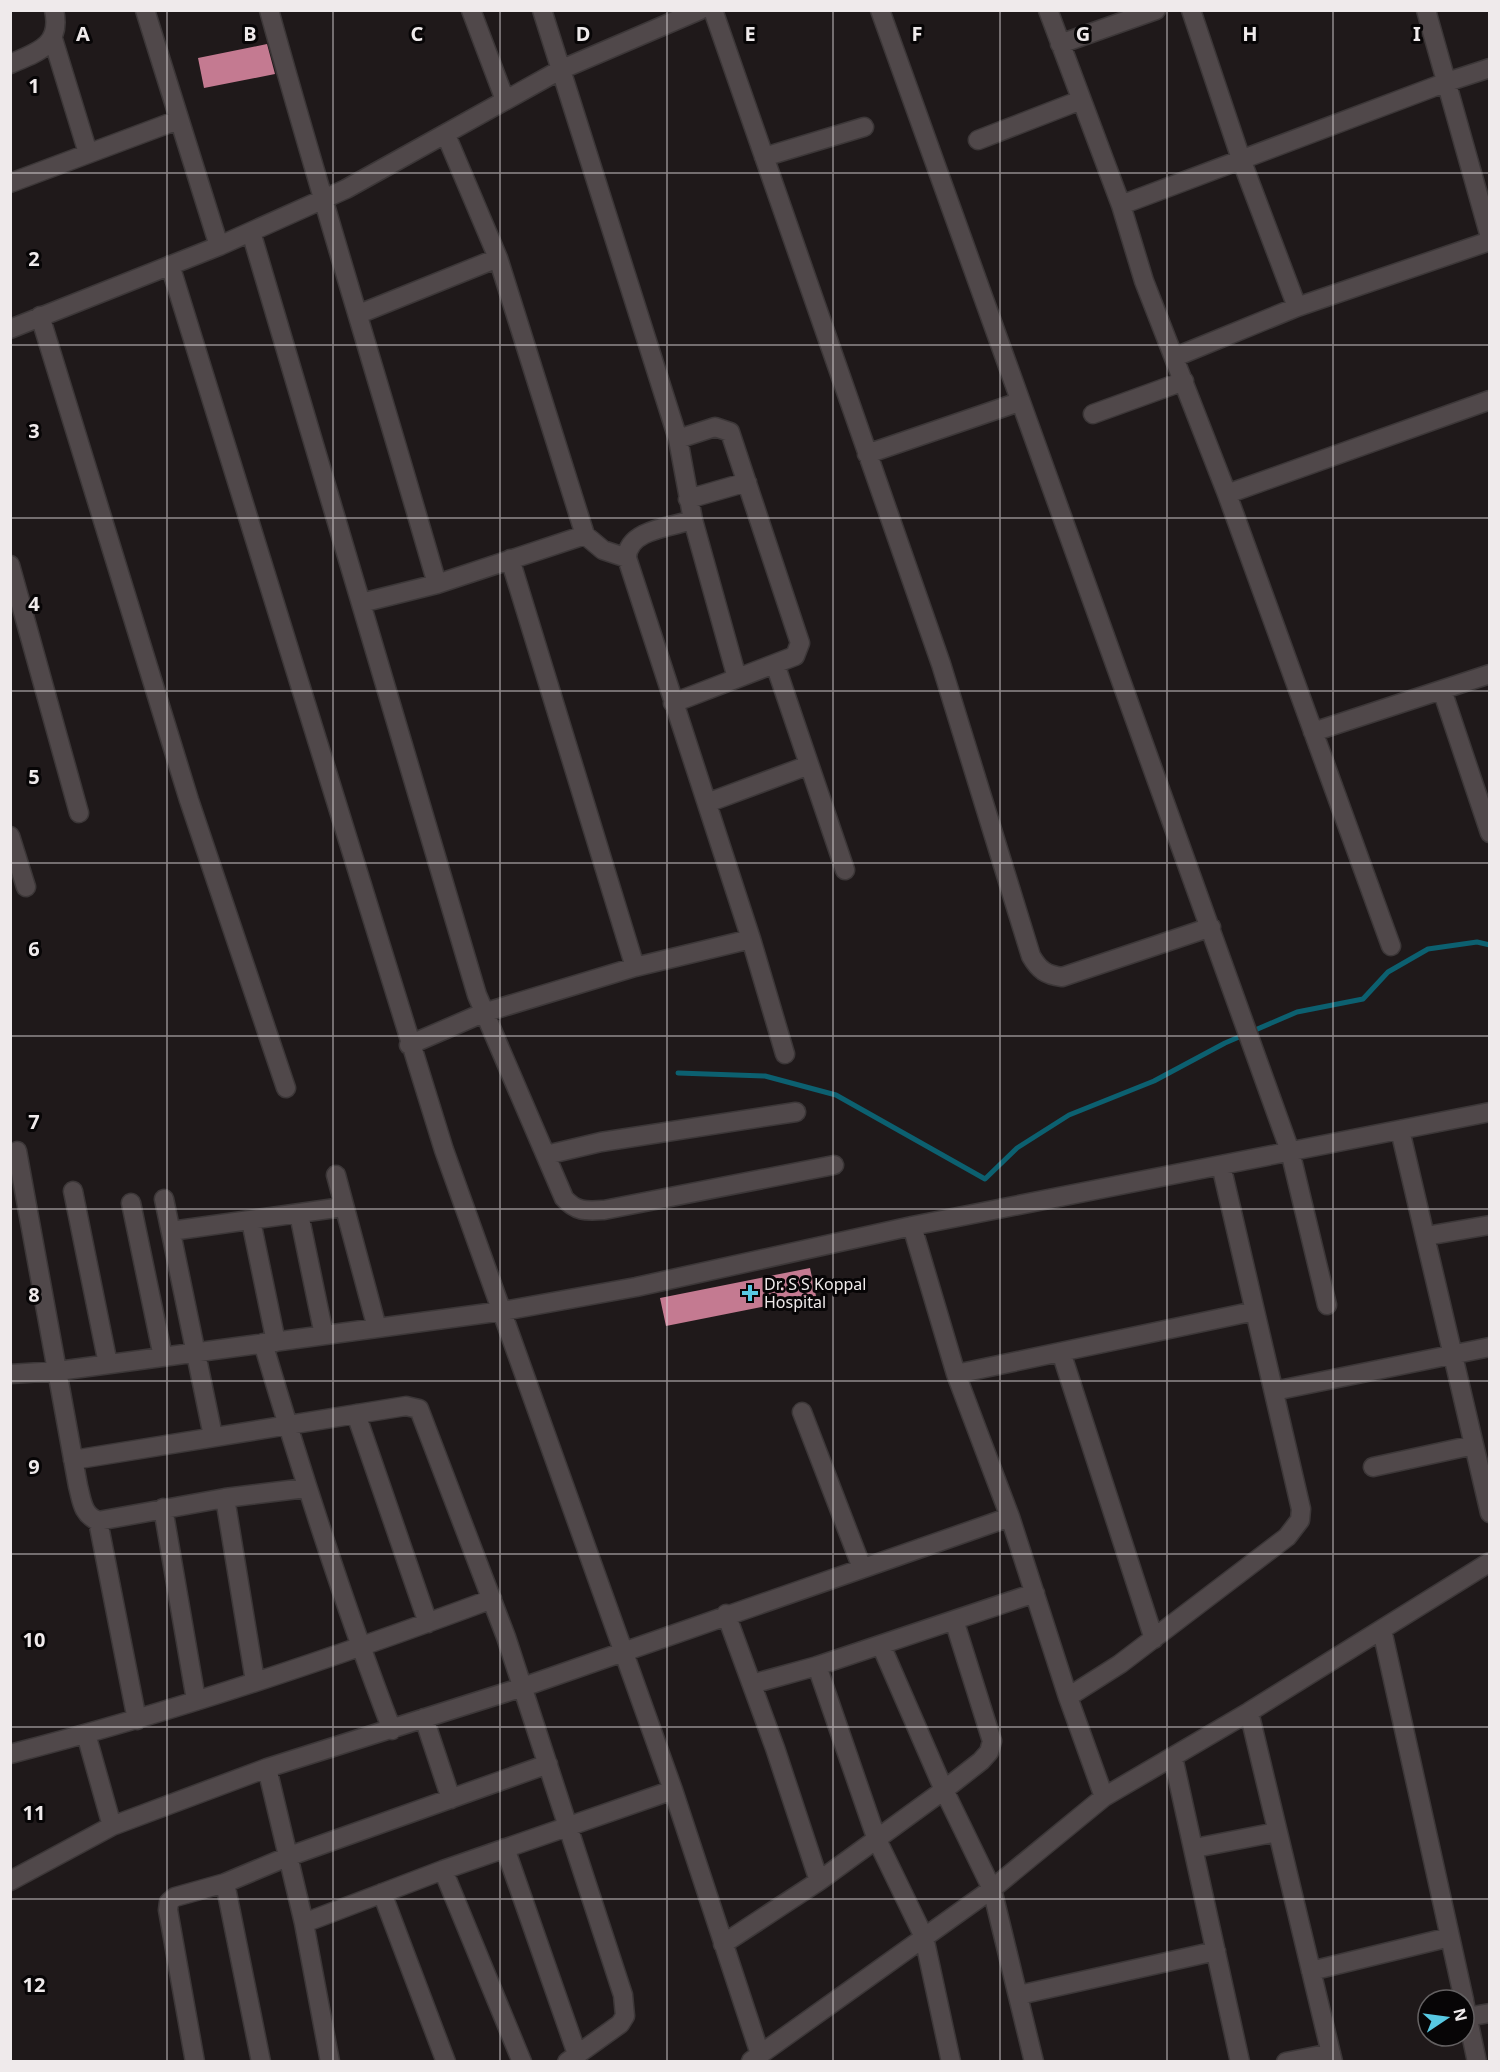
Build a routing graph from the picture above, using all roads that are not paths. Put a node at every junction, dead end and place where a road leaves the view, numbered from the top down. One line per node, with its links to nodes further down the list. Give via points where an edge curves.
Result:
1 (54, 10): 13 (street, via 57,22)
2 (145, 10): 21 (street)
3 (269, 10): 29 (street)
4 (471, 10): 19 (street)
5 (542, 10): 17 (street)
6 (700, 10): 17 (street)
7 (713, 10): 26 (street)
8 (880, 10): 43 (street)
9 (1048, 10): 14 (street)
10 (1156, 10): 14 (street)
11 (1191, 10): 27 (street)
12 (1426, 10): 18 (street)
13 (53, 39): 15 (street, via 37,53); 25 (street)
14 (1060, 44): 20 (street)
15 (10, 64)
16 (1490, 68): 18 (street)
17 (560, 70): 19 (street); 45 (street)
18 (1447, 82): 27 (street); 32 (street)
19 (506, 100): 23 (street)
20 (1081, 100): 24 (street); 30 (street)
21 (178, 120): 25 (street); 33 (street)
22 (864, 127): 26 (street)
23 (446, 135): 29 (street); 34 (street)
24 (978, 140)
25 (88, 153): 28 (street)
26 (764, 157): 46 (street)
27 (1240, 159): 30 (street); 36 (street)
28 (10, 183)
29 (321, 200): 31 (street); 37 (street)
30 (1120, 205): 40 (street, via 1144,281)
31 (251, 232): 33 (street); 56 (street)
32 (1490, 239): 36 (street)
33 (219, 246): 35 (street)
34 (498, 258): 37 (street); 51 (street)
35 (170, 265): 38 (street); 75 (street)
36 (1297, 307): 40 (street)
37 (359, 314): 55 (street)
38 (40, 316): 39 (street); 77 (street, via 189,800)
39 (10, 329)
40 (1175, 357): 41 (street)
41 (1184, 381): 44 (street); 48 (street)
42 (1490, 400): 48 (street)
43 (1019, 402): 46 (street); 70 (street)
44 (1092, 414)
45 (678, 439): 47 (street, via 715,427 730,432); 49 (street)
46 (867, 454): 70 (street, via 941,664 1037,967 1047,975 1062,977)
47 (747, 482): 49 (street); 57 (street, via 800,643 795,656)
48 (1227, 494): 62 (street)
49 (688, 499): 50 (street)
50 (693, 520): 52 (street, via 637,537 627,549); 59 (street)
51 (585, 535): 52 (street, via 603,550); 53 (street)
52 (627, 558): 61 (street)
53 (510, 559): 55 (street); 73 (street)
54 (10, 565): 65 (street)
55 (437, 584): 56 (street)
56 (361, 603): 74 (street)
57 (775, 664): 59 (street); 63 (street)
58 (1490, 674): 60 (street)
59 (737, 678): 61 (street)
60 (1442, 690): 62 (street); 66 (street)
61 (674, 703): 64 (street)
62 (1313, 732): 72 (street)
63 (809, 765): 64 (street); 68 (street)
64 (707, 804): 71 (street)
65 (79, 813)
66 (1490, 833)
67 (10, 836): 69 (street)
68 (845, 870)
69 (26, 887)
70 (1211, 927): 82 (street)
71 (751, 939): 73 (street); 76 (street)
72 (1390, 946)
73 (635, 967): 74 (street)
74 (483, 1013): 75 (street); 83 (street)
75 (410, 1045): 98 (street)
76 (784, 1054)
77 (286, 1088)
78 (796, 1112): 83 (street, via 601,1142)
79 (1490, 1112): 80 (street)
80 (1400, 1130): 82 (street); 96 (street)
81 (17, 1151): 109 (street)
82 (1290, 1151): 85 (street); 97 (street)
83 (546, 1155): 84 (street, via 564,1198 573,1208 583,1211)
84 (834, 1165)
85 (1221, 1165): 94 (street); 99 (street)
86 (336, 1175): 90 (street)
87 (73, 1191): 108 (street)
88 (164, 1199): 95 (street)
89 (131, 1203): 107 (street)
90 (343, 1207): 91 (street); 100 (street)
91 (299, 1214): 92 (street); 101 (street)
92 (251, 1221): 95 (street); 102 (street)
93 (1490, 1225): 96 (street)
94 (912, 1226): 98 (street, via 648,1284); 111 (street)
95 (171, 1231): 104 (street)
96 (1426, 1236): 106 (street)
97 (1327, 1305)
98 (502, 1311): 100 (street); 138 (street)
99 (1255, 1311): 105 (street); 112 (street)
100 (376, 1328): 101 (street)
101 (324, 1335): 102 (street)
102 (269, 1343): 104 (street); 115 (street)
103 (1490, 1347): 106 (street)
104 (198, 1352): 107 (street); 116 (street)
105 (1060, 1352): 111 (street); 135 (street)
106 (1454, 1353): 112 (street); 117 (street)
107 (163, 1357): 108 (street)
108 (108, 1364): 109 (street)
109 (58, 1371): 110 (street); 118 (street)
110 (10, 1374)
111 (956, 1374): 125 (street)
112 (1274, 1391): 135 (street, via 1301,1509 1300,1520 1287,1537)
113 (802, 1412): 128 (street)
114 (356, 1414): 115 (street); 130 (street, via 406,1406 419,1409); 133 (street)
115 (287, 1424): 116 (street); 121 (street)
116 (213, 1436): 118 (street)
117 (1474, 1445): 119 (street); 120 (street)
118 (73, 1460): 126 (street, via 84,1510)
119 (1484, 1462): 124 (street)
120 (1373, 1467)
121 (306, 1488): 122 (street); 137 (street)
122 (225, 1498): 123 (street); 140 (street)
123 (163, 1508): 126 (street); 144 (street)
124 (1490, 1513)
125 (1010, 1517): 128 (street); 129 (street)
126 (98, 1521): 147 (street)
127 (1490, 1562): 134 (street)
128 (862, 1568): 131 (street)
129 (1035, 1593): 132 (street); 143 (street)
130 (492, 1599): 133 (street); 142 (street)
131 (726, 1614): 138 (street); 141 (street)
132 (954, 1620): 136 (street); 155 (street, via 992,1741 981,1761)
133 (428, 1623): 137 (street)
134 (1382, 1630): 145 (street); 173 (street)
135 (1154, 1639): 143 (street)
136 (881, 1645): 139 (street); 155 (street)
137 (361, 1648): 140 (street); 148 (street)
138 (623, 1651): 142 (street); 154 (street)
139 (817, 1666): 141 (street); 161 (street)
140 (255, 1681): 144 (street)
141 (752, 1684): 167 (street)
142 (523, 1688): 146 (street); 152 (street)
143 (1068, 1697): 156 (street)
144 (196, 1700): 147 (street)
145 (1249, 1712): 151 (street); 160 (street)
146 (424, 1718): 148 (street); 157 (street)
147 (137, 1720): 149 (street)
148 (392, 1730): 153 (street)
149 (86, 1734): 150 (street); 158 (street)
150 (10, 1754)
151 (1173, 1757): 156 (street); 163 (street)
152 (548, 1764): 157 (street); 159 (street)
153 (267, 1768): 158 (street); 164 (street)
154 (673, 1790): 159 (street); 174 (street)
155 (944, 1790): 161 (street); 169 (street)
156 (1104, 1797): 169 (street)
157 (451, 1799): 164 (street)
158 (112, 1826): 166 (street)
159 (569, 1826): 162 (street); 181 (street, via 625,2007 620,2024)
160 (1277, 1832): 163 (street); 176 (street)
161 (877, 1840): 167 (street); 172 (street)
162 (505, 1848): 165 (street); 181 (street)
163 (1195, 1848): 175 (street)
164 (287, 1857): 168 (street); 171 (street)
165 (443, 1870): 170 (street); 186 (street)
166 (10, 1881)
167 (819, 1881): 174 (street)
168 (225, 1883): 182 (street, via 169,1902); 183 (street)
169 (992, 1889): 172 (street); 178 (street)
170 (382, 1893): 171 (street); 185 (street)
171 (304, 1923): 184 (street)
172 (924, 1937): 179 (street); 187 (street)
173 (1450, 1937): 176 (street); 177 (street)
174 (723, 1944): 179 (street)
175 (1215, 1951): 178 (street); 189 (street)
176 (1311, 1971): 180 (street)
177 (1461, 1988)
178 (1019, 1995): 188 (street)
179 (763, 2056)
180 (1332, 2057): 190 (street)
181 (572, 2058)
182 (195, 2061)
183 (261, 2061)
184 (330, 2061)
185 (446, 2061)
186 (522, 2061)
187 (951, 2061)
188 (1034, 2061)
189 (1240, 2061)
190 (1286, 2061)

